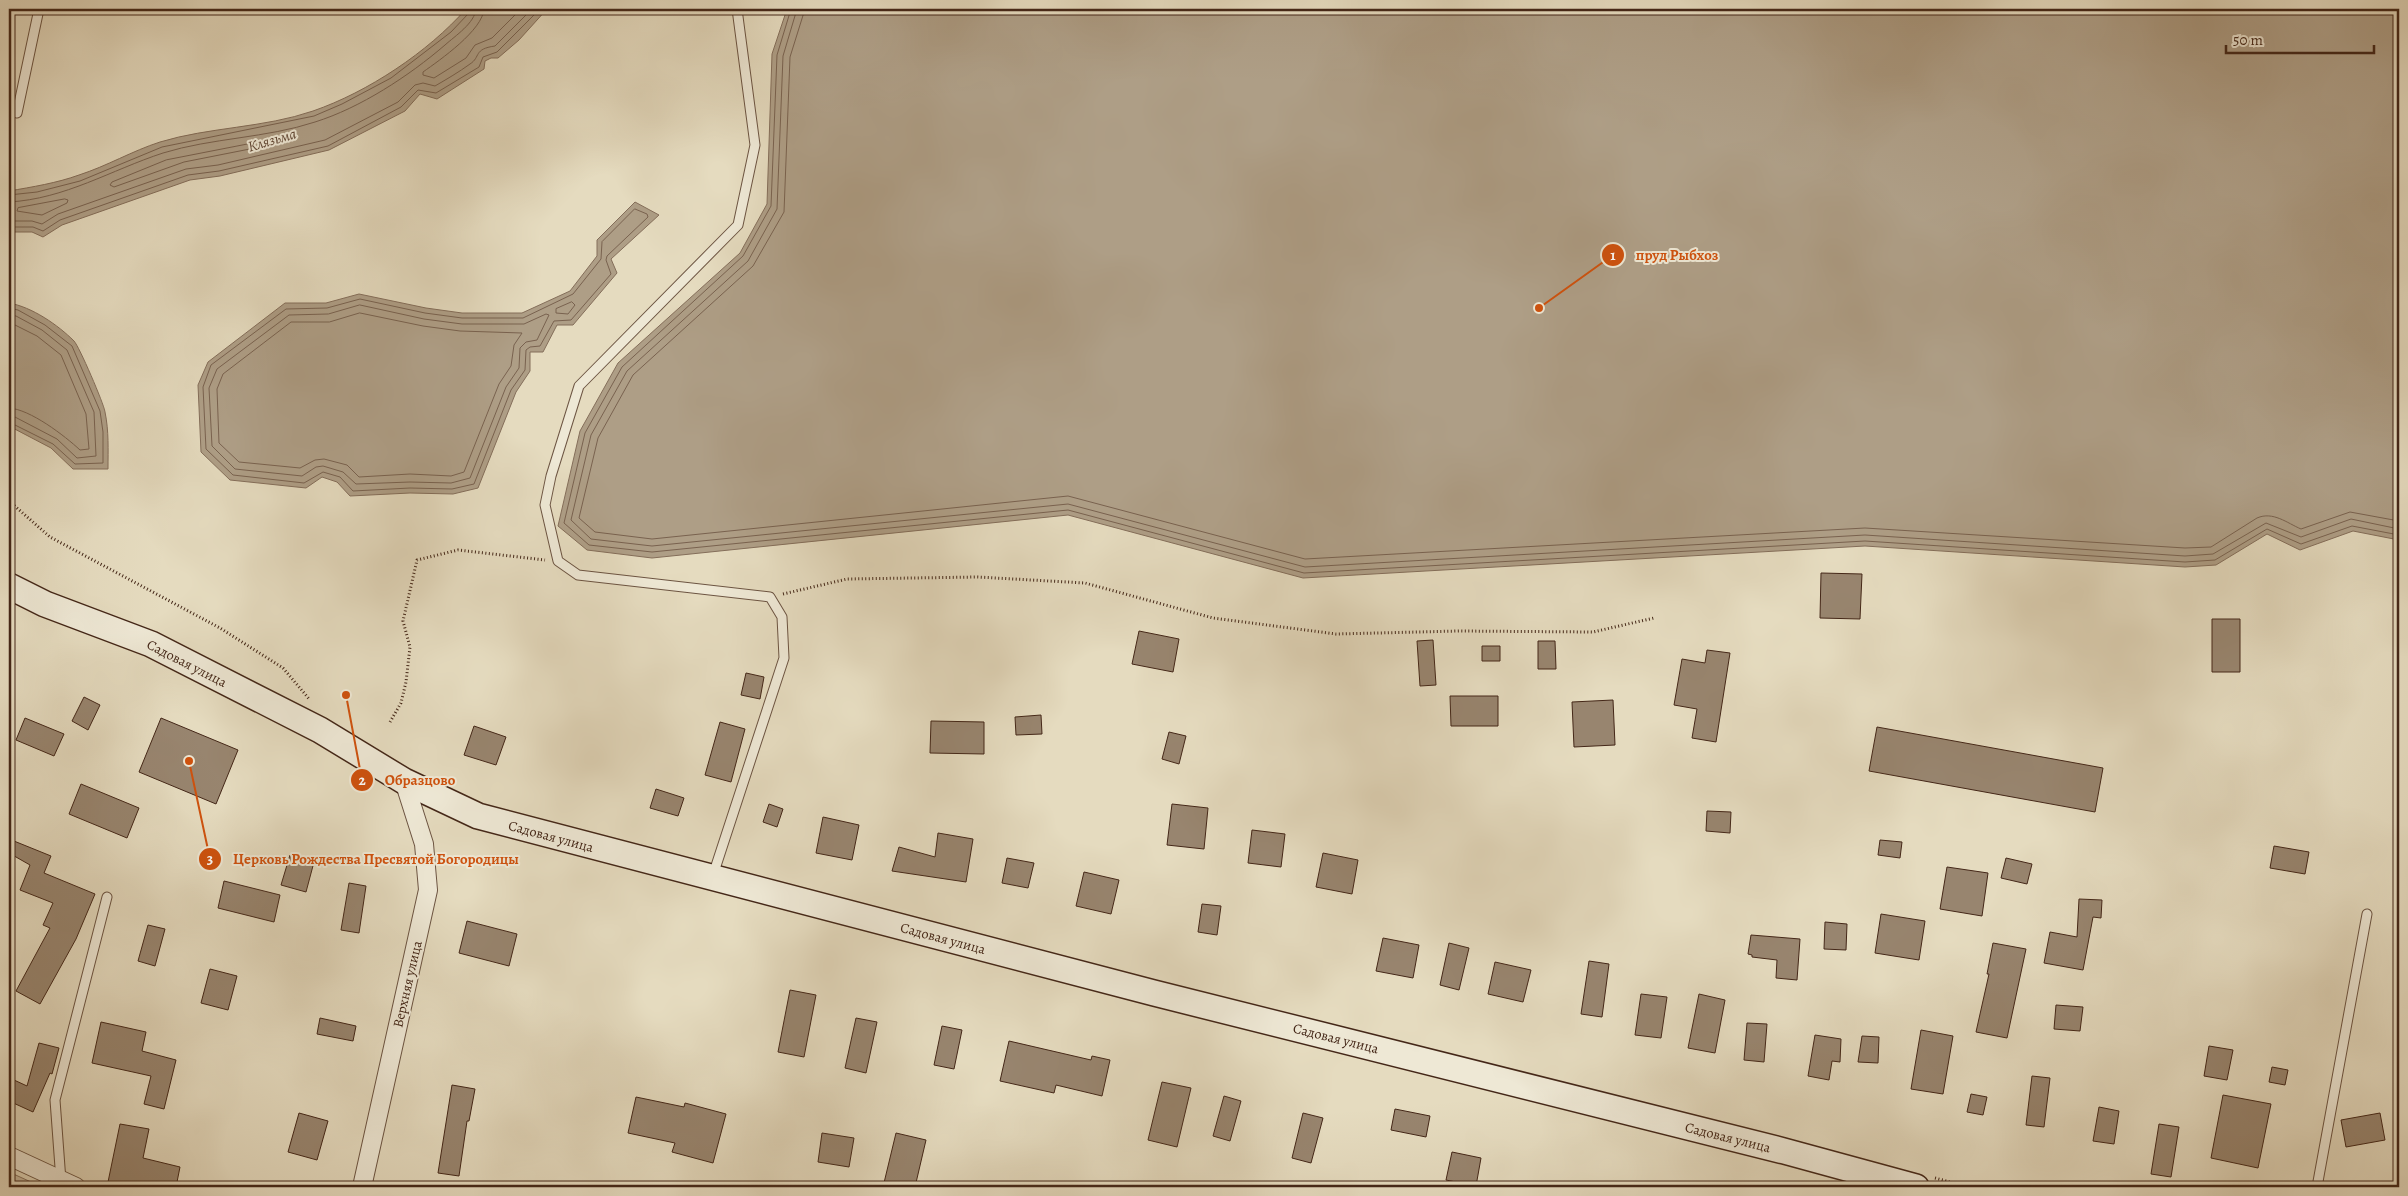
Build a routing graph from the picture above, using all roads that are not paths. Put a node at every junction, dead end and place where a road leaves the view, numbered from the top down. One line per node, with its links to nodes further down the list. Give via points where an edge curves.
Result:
1 (39, 9): 3 (lane)
2 (737, 9): 6 (lane, via 755,145 738,225 579,386 545,505 558,562 578,575 770,597 782,617 784,658)
3 (17, 113)
4 (9, 586): 5 (street, Садовая улица, via 45,604 151,644 320,730)
5 (404, 781): 6 (street, Садовая улица, via 478,816); 11 (street, Верхняя улица, via 424,844 428,890)
6 (712, 878): 12 (street, Садовая улица)
7 (107, 897): 10 (lane, via 55,1100)
8 (2367, 914): 13 (lane)
9 (9, 1156): 10 (street)
10 (69, 1184)
11 (362, 1187)
12 (1916, 1187)
13 (2317, 1187)

